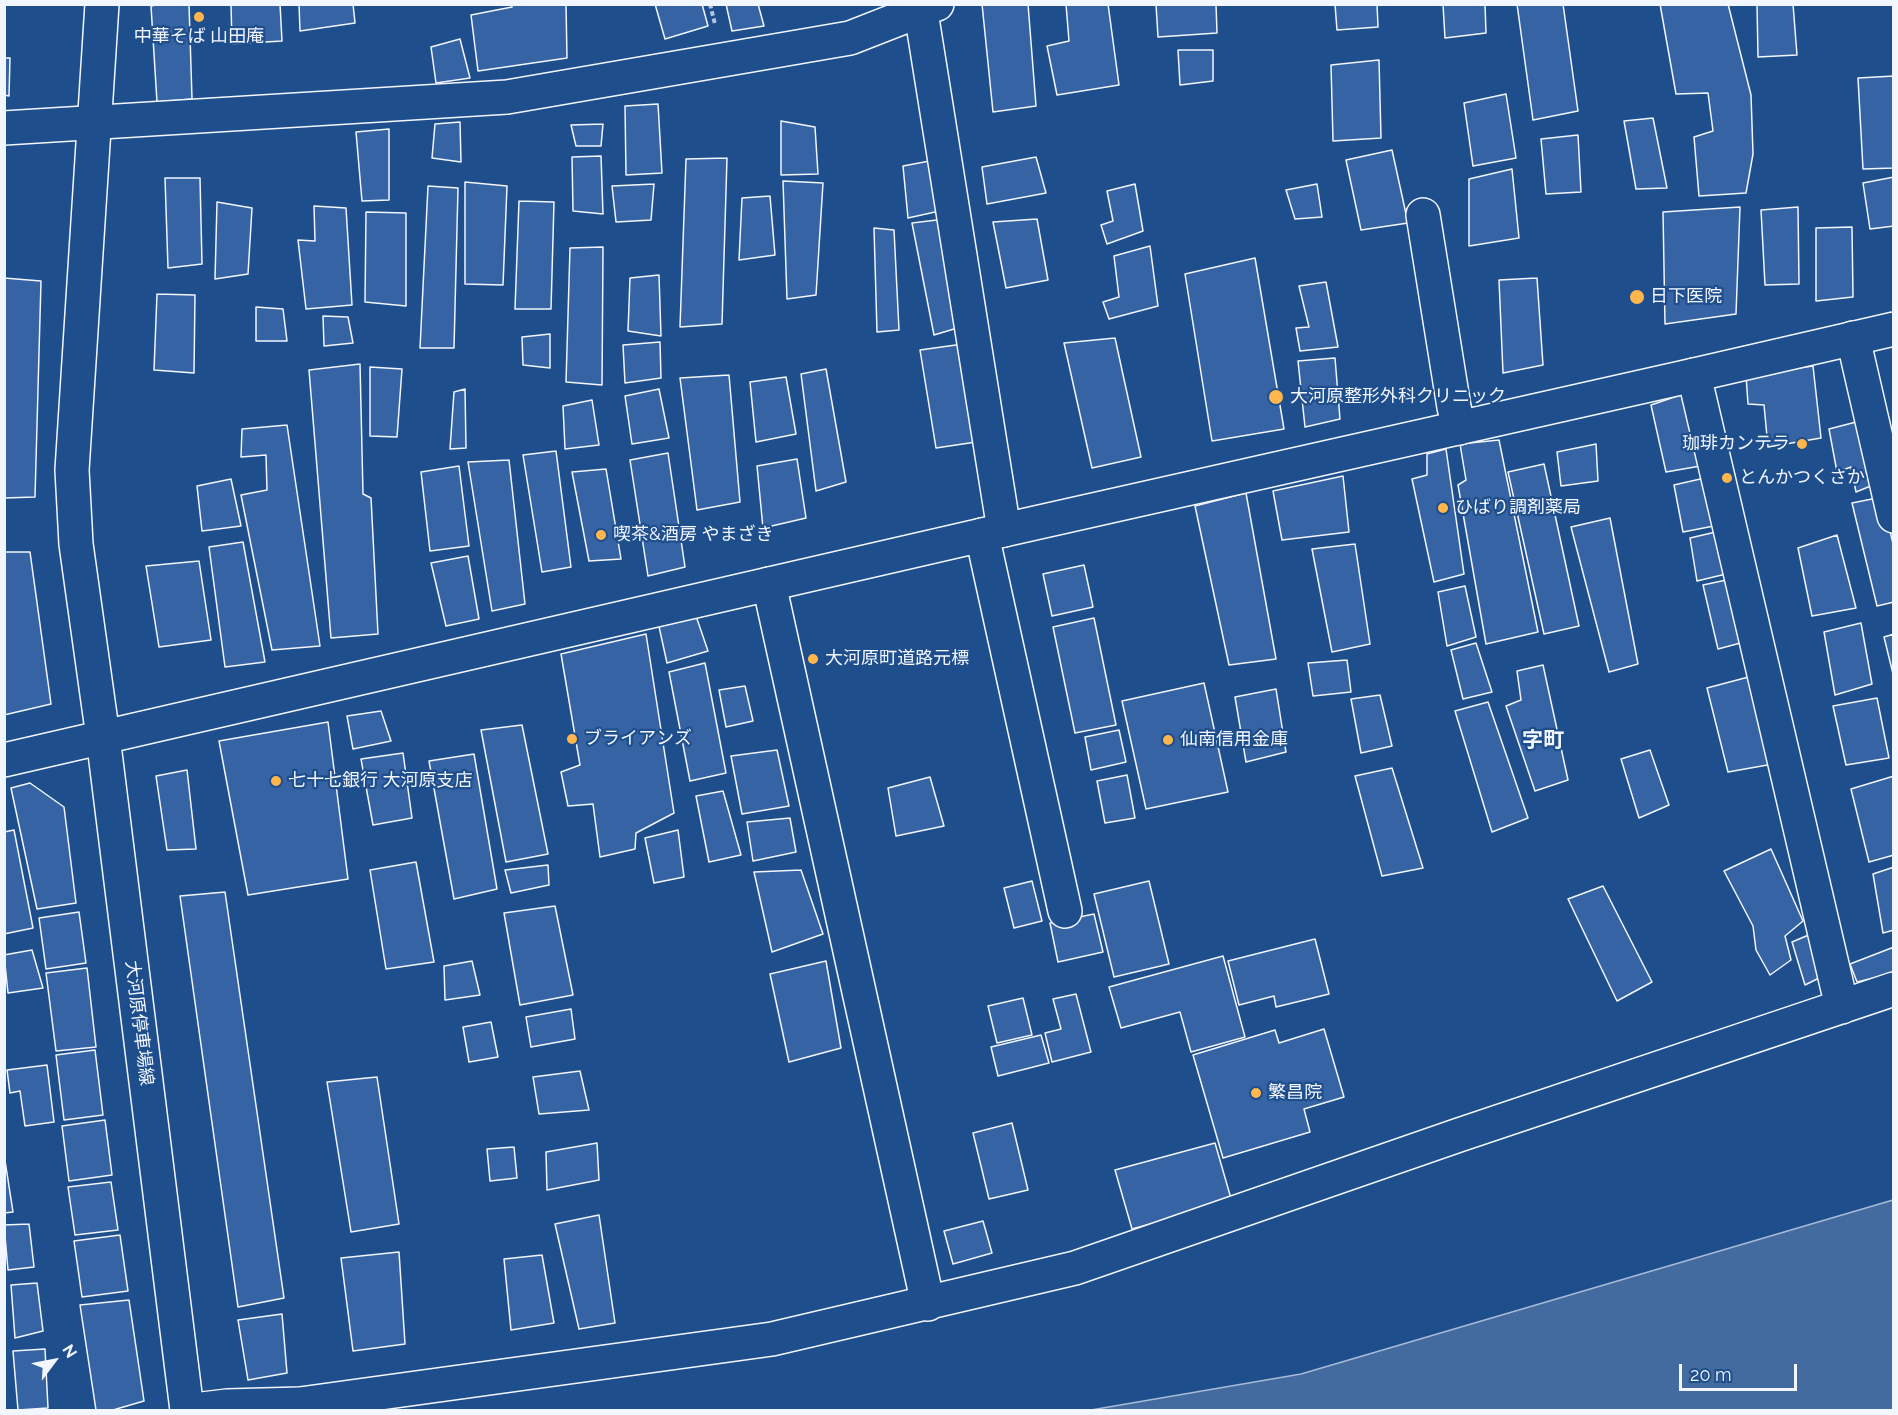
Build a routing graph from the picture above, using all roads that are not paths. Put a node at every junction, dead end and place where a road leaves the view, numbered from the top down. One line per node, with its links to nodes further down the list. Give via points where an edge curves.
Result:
1 (102, 4): 3 (street, 大河原停車場線)
2 (929, 8): 3 (street, via 850,38 507,97); 11 (street)
3 (94, 123): 4 (street); 13 (street, 大河原停車場線, via 72,470 76,544)
4 (4, 128)
5 (1423, 215): 9 (street)
6 (1893, 328): 7 (street)
7 (1853, 338): 8 (street); 10 (street)
8 (1694, 375): 9 (street); 17 (street)
9 (1460, 428): 11 (street)
10 (1893, 516)
11 (993, 532): 12 (street); 15 (street)
12 (769, 584): 13 (street); 18 (street)
13 (103, 737): 14 (street); 19 (street, 大河原停車場線)
14 (4, 760)
15 (1065, 911)
16 (1893, 989): 17 (street)
17 (1842, 1007): 18 (street, via 1075,1269)
18 (928, 1304): 20 (street, via 772,1339 300,1404)
19 (187, 1410)
20 (194, 1410)

